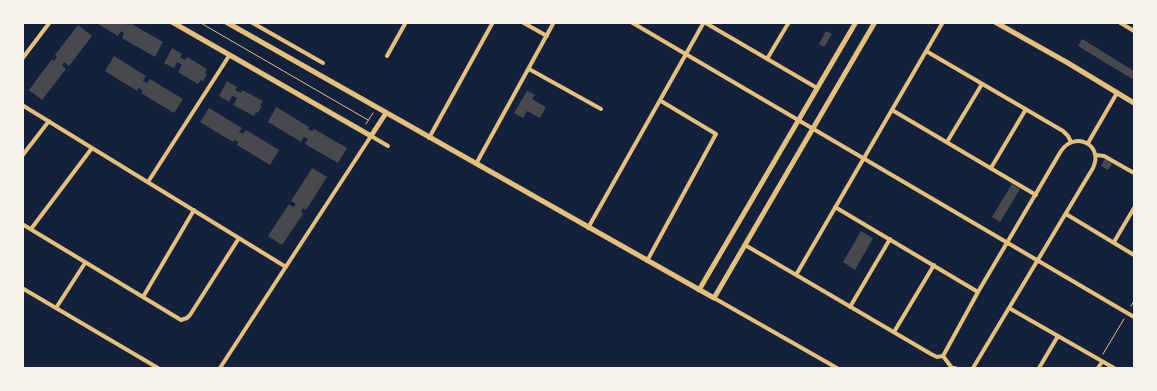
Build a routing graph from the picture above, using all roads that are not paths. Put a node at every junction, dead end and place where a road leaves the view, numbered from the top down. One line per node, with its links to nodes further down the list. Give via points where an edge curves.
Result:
1 (50, 22): 23 (street)
2 (172, 22): 21 (street)
3 (226, 22): 36 (street)
4 (251, 22): 25 (street)
5 (406, 22): 22 (street)
6 (493, 22): 41 (street)
7 (522, 22): 18 (street)
8 (554, 22): 18 (street)
9 (631, 22): 20 (street)
10 (704, 22): 20 (street); 24 (street)
11 (788, 22): 24 (street)
12 (856, 22): 28 (street)
13 (875, 22): 39 (street)
14 (943, 22): 19 (street)
15 (995, 22): 29 (street)
16 (1119, 22): 17 (street)
17 (1134, 31)
18 (547, 36): 26 (street)
19 (926, 51): 27 (street); 34 (street)
20 (686, 55): 30 (street); 38 (street)
21 (229, 56): 40 (street); 53 (street)
22 (387, 56)
23 (22, 59)
24 (767, 59): 28 (street)
25 (323, 63)
26 (529, 69): 33 (street); 50 (street)
27 (982, 84): 35 (street); 42 (street)
28 (817, 88): 38 (street)
29 (1117, 92): 31 (street); 44 (street)
30 (660, 101): 60 (street); 68 (street, via 716,134)
31 (1134, 103)
32 (22, 105): 37 (street)
33 (601, 109)
34 (892, 110): 42 (street); 49 (street)
35 (1026, 110): 43 (street, via 1063,132); 51 (street)
36 (386, 113): 40 (street); 41 (street)
37 (49, 121): 46 (street); 48 (street)
38 (798, 121): 39 (street); 75 (street)
39 (813, 129): 49 (street); 66 (street)
40 (371, 136): 45 (street); 72 (street)
41 (429, 138): 50 (street)
42 (947, 142): 51 (street)
43 (1071, 142): 44 (street); 54 (street, via 1064,147)
44 (1088, 143): 47 (street)
45 (388, 146)
46 (92, 148): 53 (street); 61 (street)
47 (1096, 155): 52 (street, via 1104,156); 58 (street, via 1093,168)
48 (22, 156)
49 (864, 159): 55 (street); 65 (street)
50 (476, 164): 60 (street)
51 (991, 168): 54 (street)
52 (1134, 173)
53 (148, 182): 57 (street)
54 (1036, 195): 65 (street)
55 (836, 207): 63 (street); 73 (street)
56 (1134, 208): 64 (street)
57 (194, 210): 62 (street); 77 (street)
58 (1066, 214): 64 (street); 69 (street)
59 (22, 224): 61 (street)
60 (588, 228): 68 (street)
61 (31, 230): 70 (street)
62 (239, 238): 72 (street); 77 (street, via 187,318 181,320)
63 (890, 240): 71 (street); 79 (street)
64 (1114, 242): 67 (street)
65 (1007, 243): 69 (street); 76 (street)
66 (745, 245): 73 (street); 78 (street)
67 (1134, 255)
68 (647, 261): 75 (street)
69 (1037, 261): 81 (street); 82 (street)
70 (85, 262): 77 (street); 80 (street)
71 (934, 265): 76 (street); 83 (street)
72 (286, 267): 88 (street)
73 (796, 275): 79 (street)
74 (22, 288): 80 (street)
75 (699, 290): 78 (street)
76 (978, 292): 85 (street)
77 (143, 297)
78 (714, 298): 89 (street)
79 (850, 307): 83 (street)
80 (56, 308): 87 (street)
81 (1009, 308): 84 (street); 92 (street)
82 (1134, 318)
83 (894, 332): 85 (street, via 934,356)
84 (1058, 336): 86 (street); 93 (street)
85 (943, 356): 90 (street)
86 (1101, 361): 94 (street); 95 (street)
87 (158, 368)
88 (220, 368)
89 (837, 368)
90 (951, 368): 91 (street)
91 (955, 368)
92 (973, 368)
93 (1039, 368)
94 (1098, 368)
95 (1114, 368)

